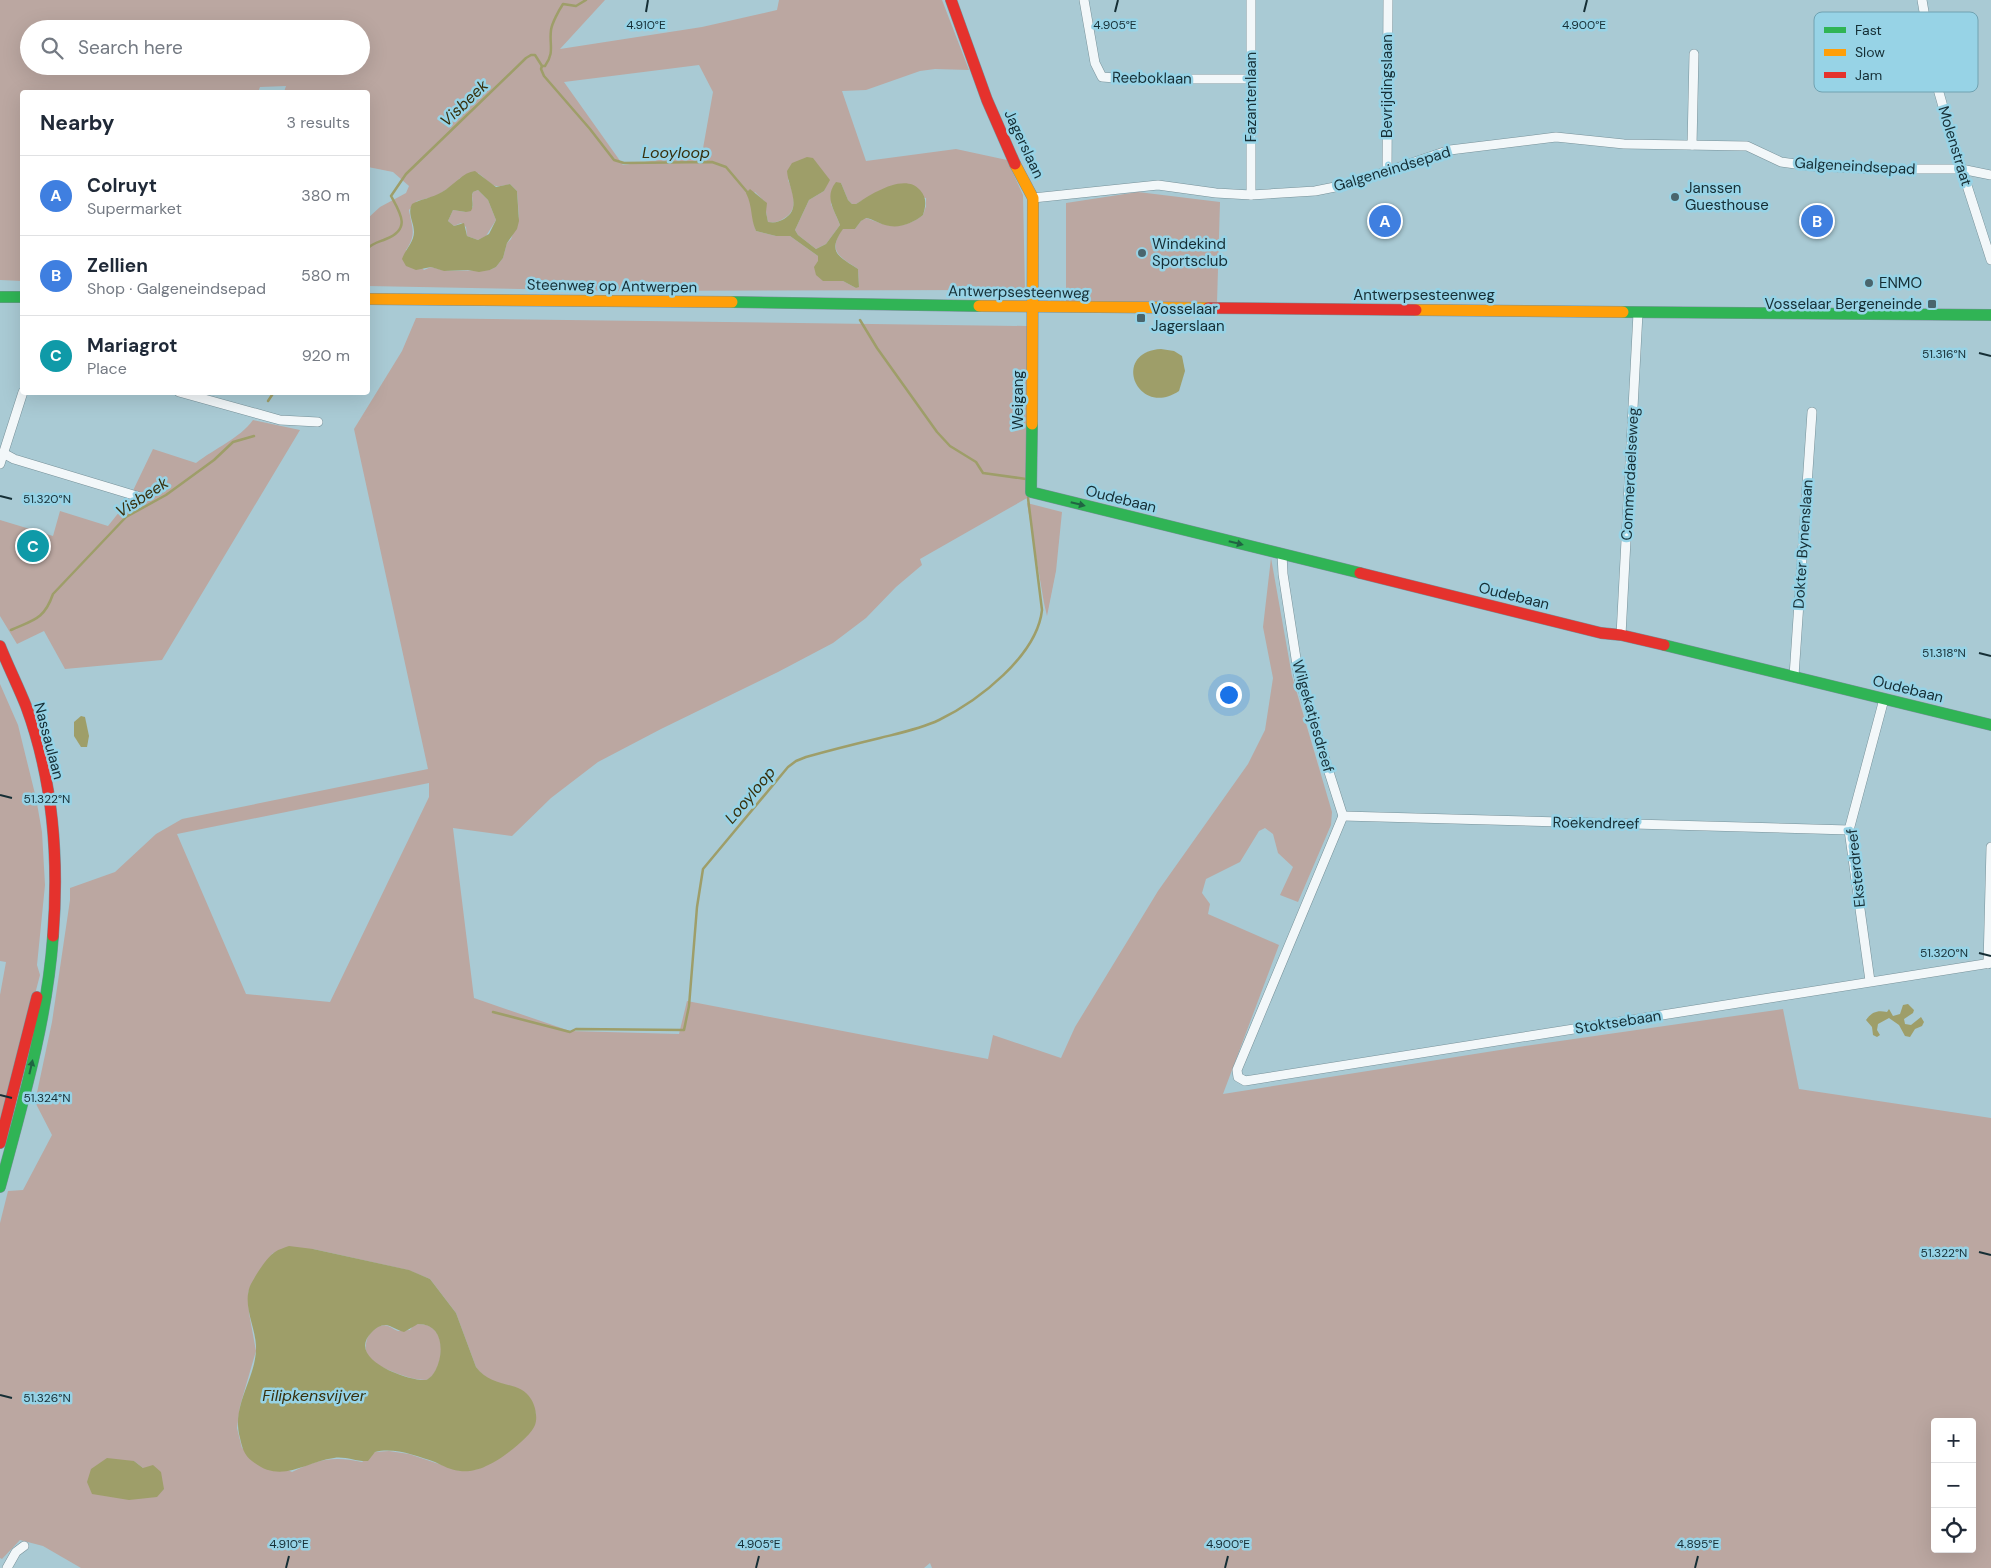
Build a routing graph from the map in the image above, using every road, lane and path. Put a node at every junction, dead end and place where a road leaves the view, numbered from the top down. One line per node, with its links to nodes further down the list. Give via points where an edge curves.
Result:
1 (950, 0): 13 (main road, Jagerslaan, via 987,100)
2 (1084, 0): 6 (street, Reeboklaan, via 1095,63 1102,77)
3 (1251, 0): 6 (street, Fazantenlaan)
4 (1388, 0): 10 (street, Bevrijdingslaan)
5 (1694, 54): 8 (street)
6 (1251, 79): 12 (street, Fazantenlaan)
7 (1939, 92): 9 (street, Molenstraat)
8 (1692, 145): 9 (street, Galgeneindsepad, via 1747,146 1782,162 1810,166); 10 (street, Galgeneindsepad, via 1624,144 1556,137 1450,150)
9 (1961, 169): 11 (street, Galgeneindsepad); 14 (street, Molenstraat)
10 (1387, 172): 12 (street, Galgeneindsepad, via 1340,187)
11 (1991, 175)
12 (1251, 195): 13 (street, Galgeneindsepad, via 1158,185)
13 (1033, 198): 19 (main road, Jagerslaan)
14 (1991, 260)
15 (0, 297): 16 (main road)
16 (20, 297)
17 (370, 299): 18 (main road, Steenweg op Antwerpen)
18 (856, 304): 19 (main road, Antwerpsesteenweg)
19 (1032, 308): 20 (main road, Antwerpsesteenweg); 28 (main road, Weigang)
20 (1638, 312): 21 (main road, Antwerpsesteenweg); 31 (street, Commerdaelseweg)
21 (1991, 315)
22 (22, 395): 26 (street)
23 (190, 395): 25 (street, via 280,420)
24 (1812, 412): 33 (street, Dokter Bynenslaan)
25 (318, 422)
26 (3, 453): 27 (street); 29 (street)
27 (0, 464)
28 (1031, 492): 30 (main road, Oudebaan, one-way to 30)
29 (140, 497)
30 (1282, 554): 31 (main road, Oudebaan, via 1601,633); 36 (street, Wilgekatjesdreef, via 1298,678)
31 (1622, 635): 33 (main road, Oudebaan)
32 (0, 646): 41 (main road, Nassaulaan, via 26,707 43,764 56,853 51,967 42,1019)
33 (1794, 676): 34 (main road, Oudebaan)
34 (1884, 698): 35 (main road, Oudebaan); 37 (street, Eksterdreef)
35 (1991, 725)
36 (1343, 816): 37 (street, Roekendreef); 40 (street, Stoktsebaan, via 1237,1070 1238,1077 1244,1081)
37 (1849, 830): 40 (street, Eksterdreef)
38 (1991, 847): 39 (street)
39 (1990, 963): 40 (street, Stoktsebaan)
40 (1870, 981)
41 (4, 1138): 42 (main road, Nassaulaan)
42 (0, 1187)
43 (24, 1546): 44 (street, via 16,1552)
44 (7, 1568)

